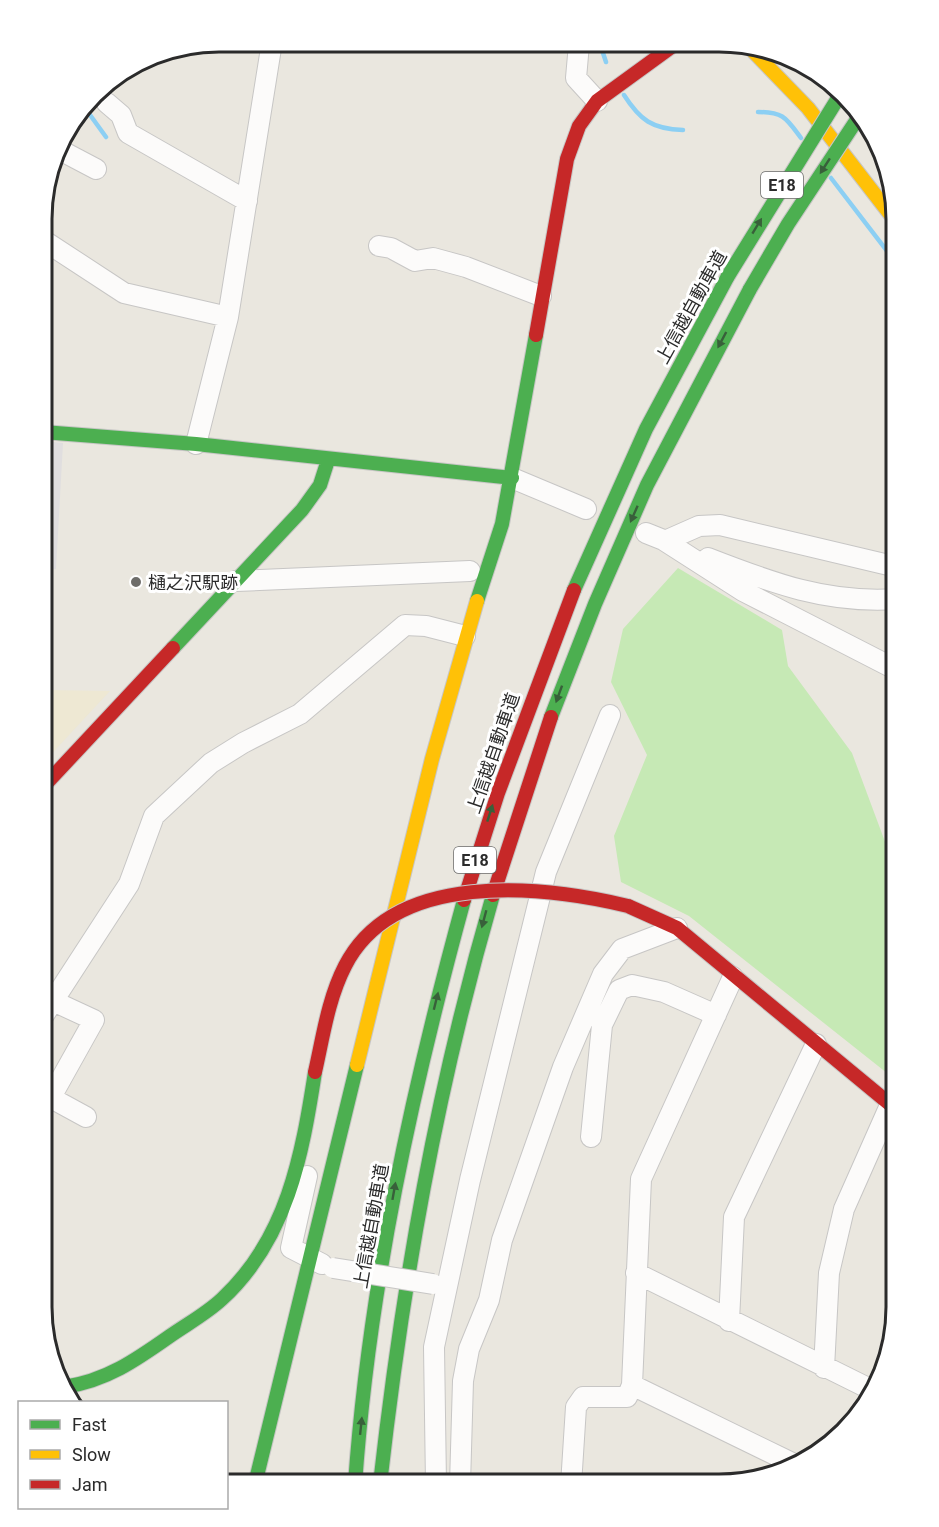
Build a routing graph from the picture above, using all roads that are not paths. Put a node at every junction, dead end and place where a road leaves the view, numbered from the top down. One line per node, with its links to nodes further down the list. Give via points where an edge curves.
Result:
1 (578, 52): 5 (street, via 576,78)
2 (664, 52): 5 (main road)
3 (270, 53): 11 (street)
4 (761, 58): 12 (main road, via 812,111)
5 (597, 100): 15 (main road, via 579,126 567,159)
6 (837, 100): 55 (main road, 上信越自動車道 / E18, one-way to 6, bridge, via 380,1273 420,1068 469,880 539,676 622,478 672,378 728,276)
7 (106, 103): 11 (street, via 121,116 128,133)
8 (855, 123): 56 (main road, E18, one-way to 56, bridge, via 750,289 648,484 563,682 495,878 447,1062 404,1277)
9 (66, 153): 10 (street)
10 (96, 169)
11 (247, 201): 16 (street)
12 (885, 208)
13 (52, 246): 16 (street, via 124,293)
14 (380, 246): 15 (street, via 415,261 433,258 466,267)
15 (541, 296): 20 (main road)
16 (228, 317): 18 (street)
17 (52, 433): 18 (main road)
18 (196, 444): 19 (main road)
19 (328, 460): 20 (main road); 26 (main road, via 320,485 302,510)
20 (512, 478): 21 (street); 28 (main road, via 502,524)
21 (586, 509)
22 (646, 533): 23 (street)
23 (665, 541): 24 (street, via 699,526 720,525); 27 (street, via 812,595 864,602); 29 (street, via 742,591)
24 (886, 564)
25 (470, 571): 26 (street)
26 (236, 581): 31 (main road)
27 (886, 600)
28 (465, 636): 34 (street, via 405,625 300,714 211,763 154,816 129,884); 45 (main road)
29 (886, 664)
30 (610, 715): 47 (street, via 546,872)
31 (52, 777)
32 (677, 928): 33 (main road); 44 (main road, bridge, via 628,906 563,893 456,894 423,901 383,920 362,941 345,967 330,1009); 58 (street, via 622,949 603,974 563,1067 502,1240 489,1299 469,1349 463,1381)
33 (733, 977): 36 (street); 37 (main road)
34 (52, 1004)
35 (52, 1011): 38 (street, via 94,1020)
36 (716, 1015): 43 (street, via 663,992 632,985 619,990 602,1025); 46 (street, via 641,1179)
37 (816, 1044): 40 (main road); 48 (street, via 734,1217)
38 (52, 1087)
39 (52, 1098): 41 (street)
40 (886, 1100)
41 (86, 1117)
42 (886, 1122): 49 (street, via 844,1209 829,1274)
43 (591, 1137)
44 (304, 1146): 45 (street, via 308,1173 291,1248); 51 (main road, via 277,1230 259,1258 222,1299 127,1368)
45 (308, 1259): 47 (street, bridge, via 333,1268); 54 (main road)
46 (636, 1273): 48 (street); 50 (street)
47 (439, 1286): 57 (street, via 434,1347)
48 (729, 1322): 49 (street)
49 (824, 1368): 52 (street)
50 (632, 1385): 53 (street); 59 (street, via 627,1397 584,1397 576,1407)
51 (72, 1386)
52 (866, 1387)
53 (787, 1461)
54 (257, 1474)
55 (356, 1474)
56 (381, 1474)
57 (436, 1474)
58 (460, 1474)
59 (572, 1474)

